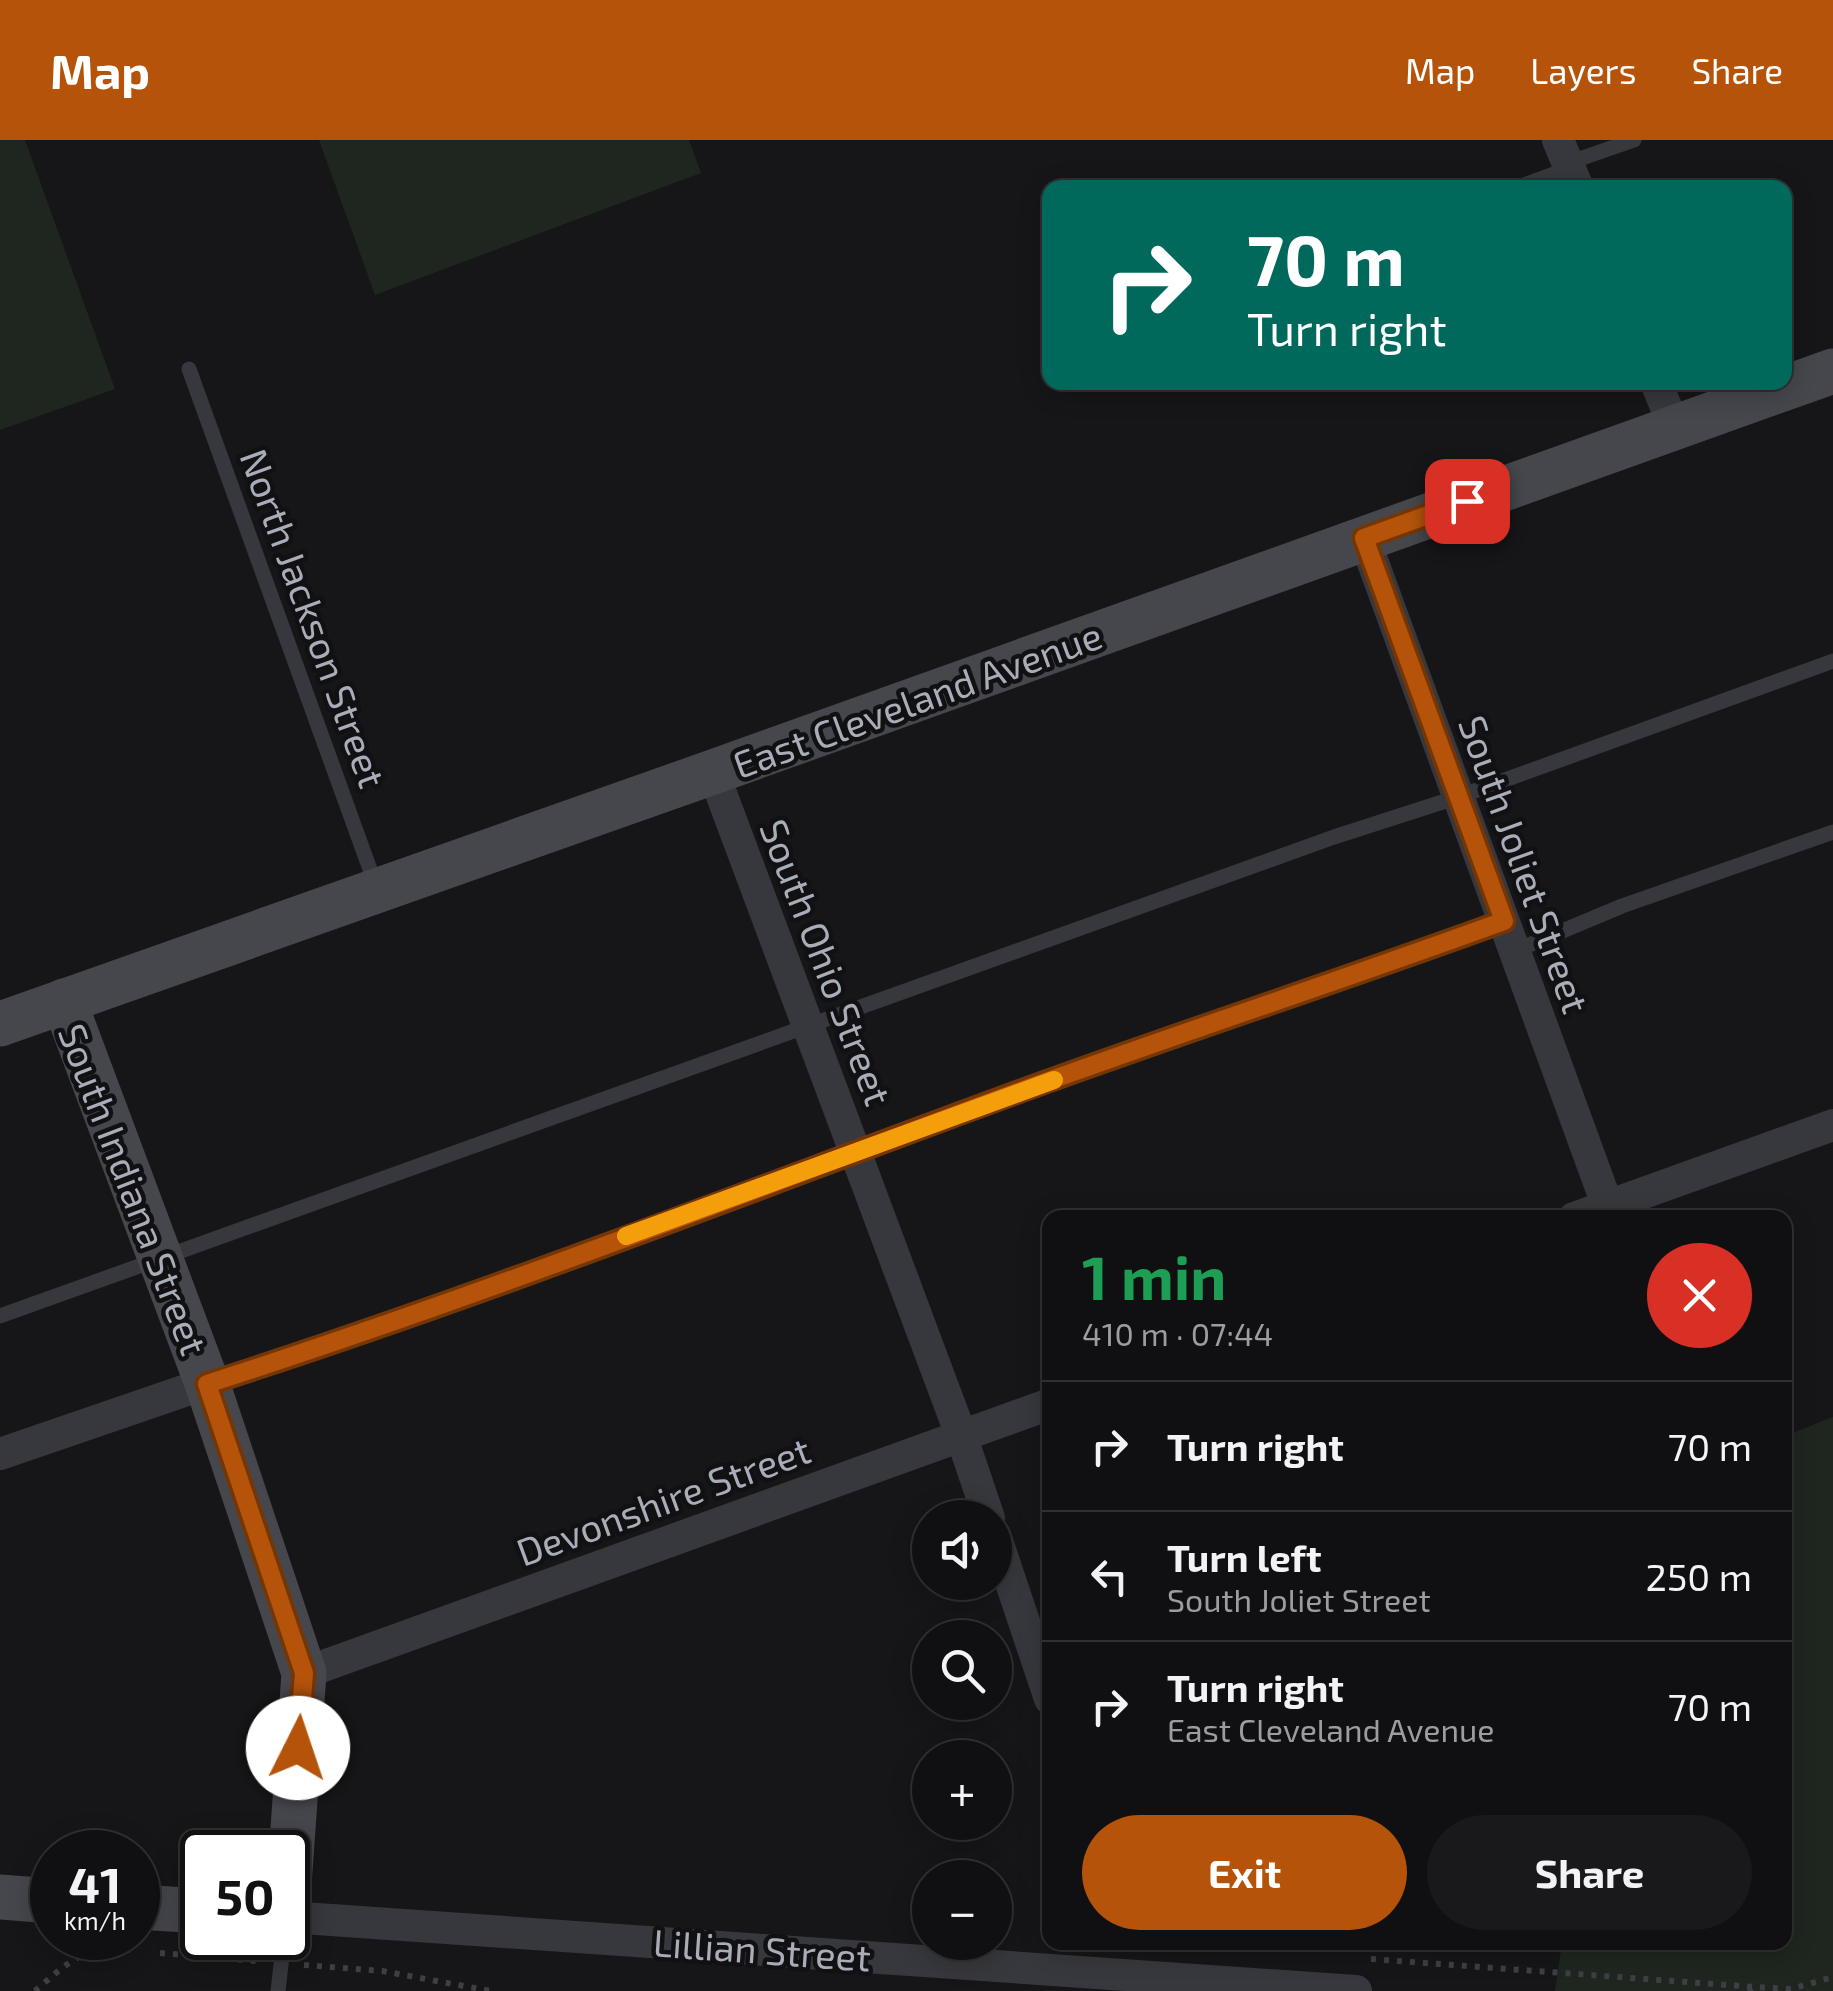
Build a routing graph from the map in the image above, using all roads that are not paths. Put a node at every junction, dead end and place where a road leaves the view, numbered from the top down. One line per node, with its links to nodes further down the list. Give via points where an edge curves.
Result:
1 (1634, 140): 2 (lane)
2 (1569, 165): 3 (lane)
3 (1534, 180)
4 (189, 369): 15 (lane, North Jackson Street)
5 (1833, 371): 6 (main road, East Cleveland Avenue)
6 (1792, 385)
7 (1659, 390): 9 (street)
8 (1779, 390): 9 (main road, East Cleveland Avenue)
9 (1674, 427): 10 (main road, East Cleveland Avenue)
10 (1364, 538): 12 (main road, East Cleveland Avenue); 13 (street, South Joliet Street)
11 (1833, 661): 13 (lane)
12 (713, 772): 15 (main road, East Cleveland Avenue); 19 (street, South Ohio Street)
13 (1458, 797): 16 (street, South Joliet Street); 19 (lane)
14 (1833, 832): 16 (lane, via 1622,906)
15 (378, 890): 17 (main road, East Cleveland Avenue)
16 (1509, 936): 21 (lane, via 1019,1092); 22 (street, South Joliet Street)
17 (64, 1001): 18 (main road, East Cleveland Avenue); 24 (main road, South Indiana Street)
18 (0, 1024)
19 (808, 1026): 21 (street, South Ohio Street); 24 (lane)
20 (1833, 1126): 23 (street)
21 (856, 1154): 26 (lane); 28 (street, South Ohio Street)
22 (1608, 1210)
23 (1614, 1210)
24 (160, 1258): 25 (lane); 26 (main road, South Indiana Street)
25 (0, 1316)
26 (207, 1384): 29 (street); 32 (main road, South Indiana Street)
27 (1042, 1407): 28 (street, Devonshire Street)
28 (961, 1435): 30 (street, South Ohio Street); 32 (street, Devonshire Street)
29 (0, 1454)
30 (983, 1500)
31 (1012, 1586): 33 (street)
32 (304, 1673): 34 (main road, South Indiana Street)
33 (1042, 1674)
34 (293, 1830)
35 (0, 1897): 36 (main road)
36 (30, 1899)
37 (310, 1918): 38 (street, Lillian Street)
38 (1050, 1956): 41 (street, Lillian Street)
39 (282, 1960): 40 (lane)
40 (278, 1991)
41 (1356, 1991)

